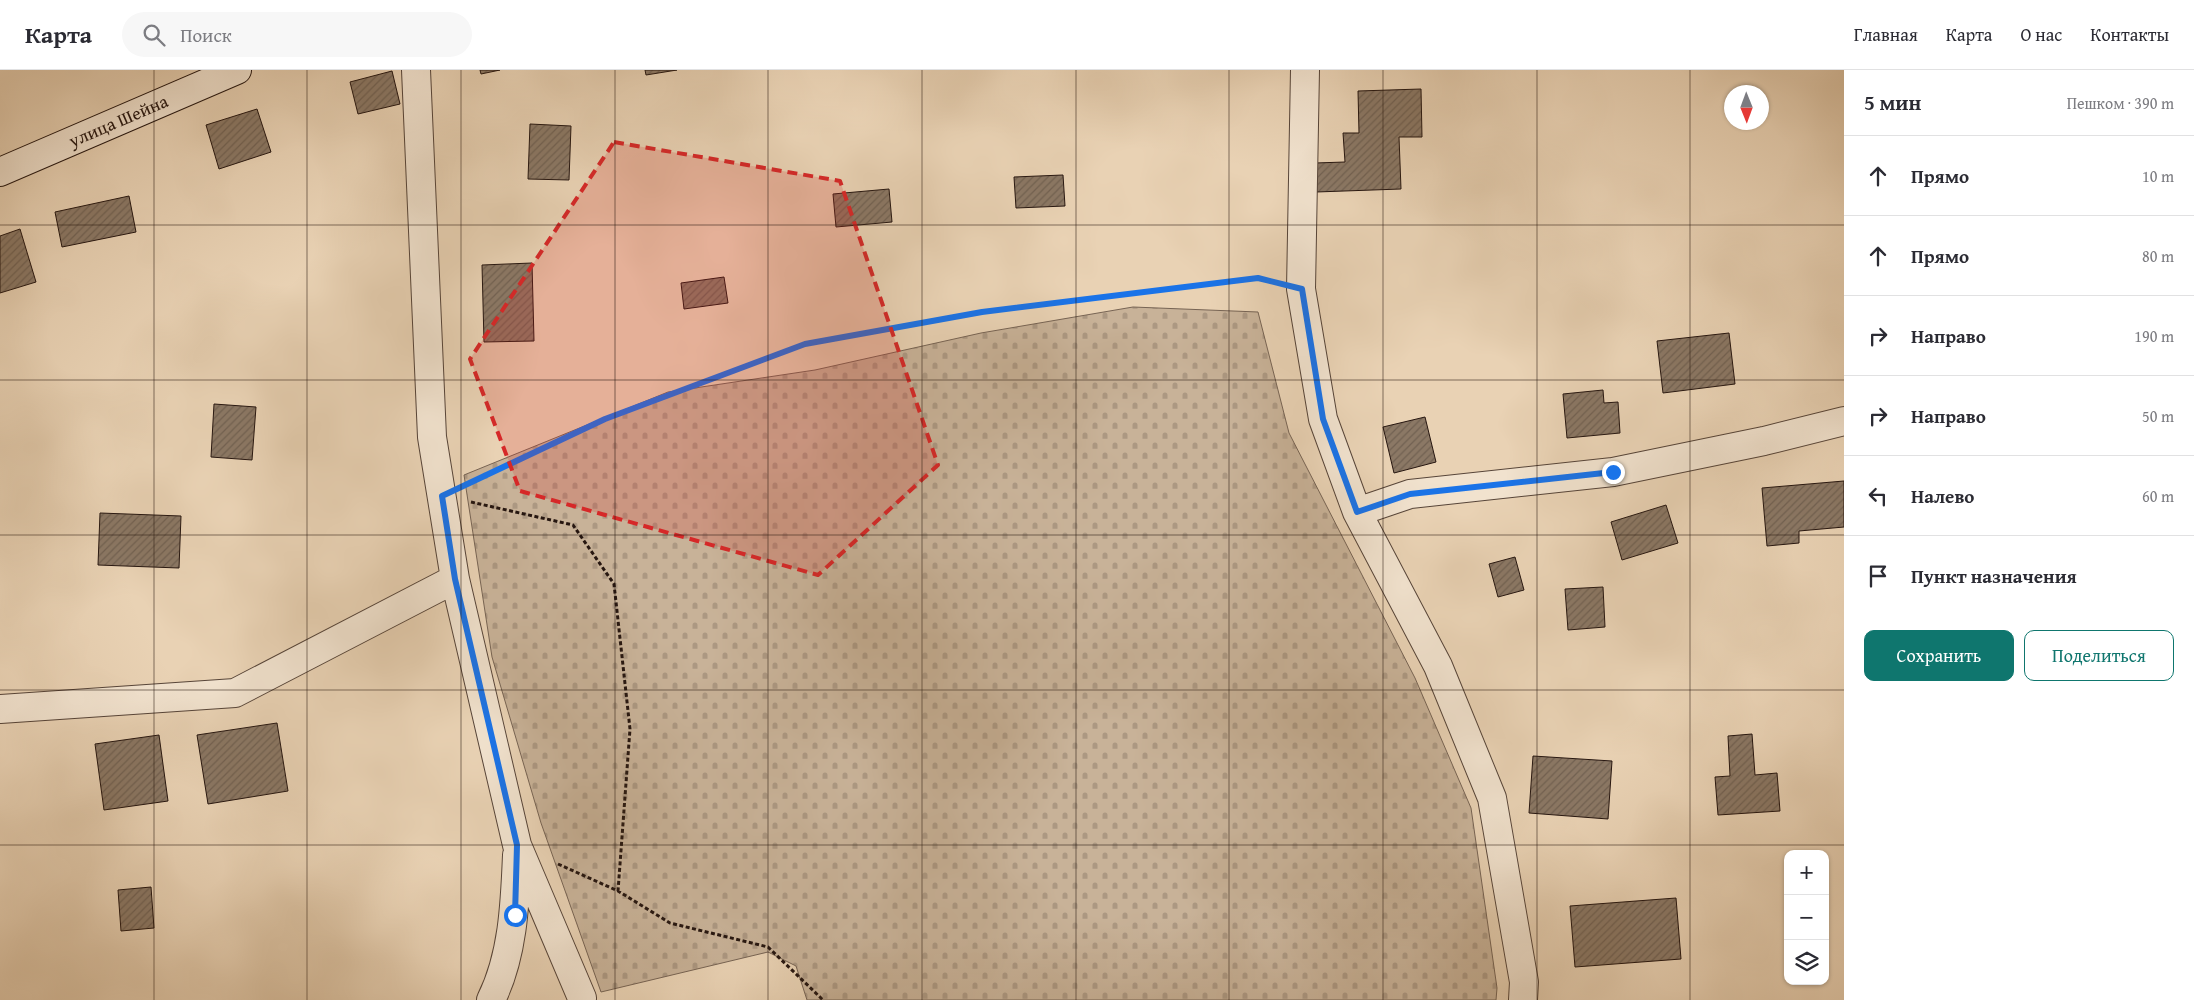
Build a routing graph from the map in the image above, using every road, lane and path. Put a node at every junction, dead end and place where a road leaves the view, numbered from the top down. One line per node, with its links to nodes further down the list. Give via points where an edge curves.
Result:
1 (237, 70): 4 (street, улица Шейна)
2 (416, 70): 7 (street, via 432,436)
3 (1305, 70): 5 (street)
4 (0, 172)
5 (1302, 289): 7 (path, via 1258,278 982,312 805,344 605,419); 8 (street, via 1323,419)
6 (1844, 421): 8 (street, via 1613,472 1410,494)
7 (442, 496): 9 (street); 12 (path, via 573,525 614,584 630,729)
8 (1357, 512): 16 (street, via 1438,666 1492,798 1524,982)
9 (455, 579): 10 (street, via 235,693); 11 (street)
10 (0, 709)
11 (517, 845): 12 (path); 13 (street); 14 (street, via 515,915 498,986)
12 (618, 891): 15 (path, via 670,923 768,947)
13 (582, 998)
14 (491, 1000)
15 (823, 1000)
16 (1524, 1000)

